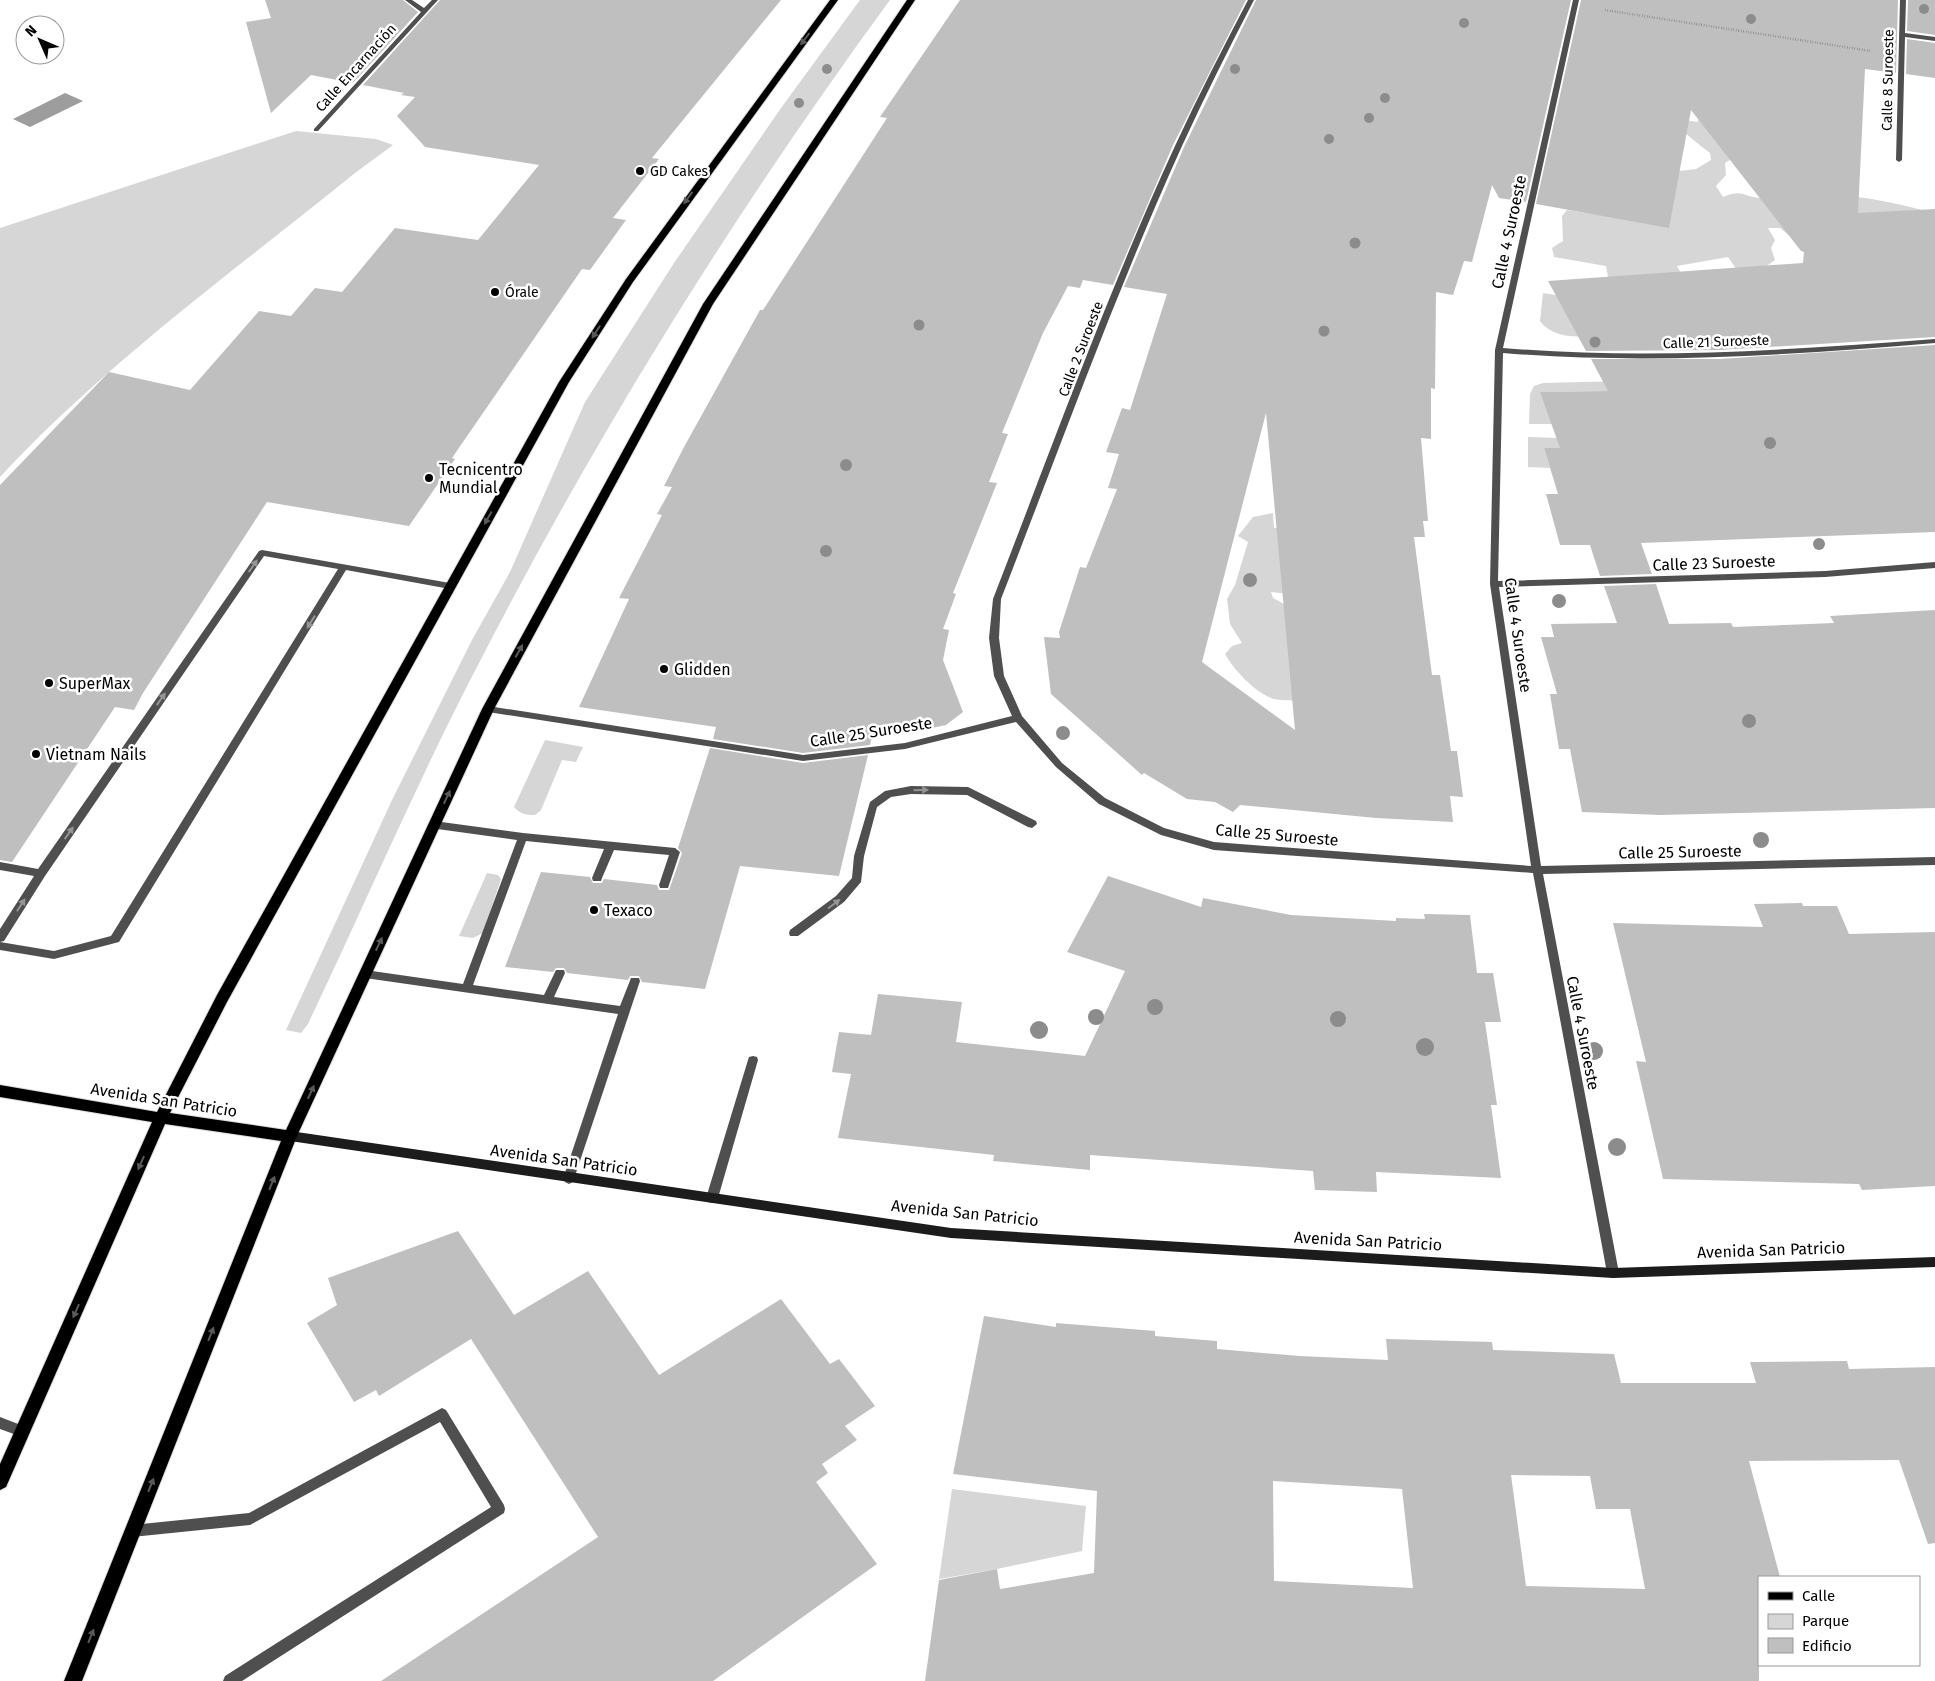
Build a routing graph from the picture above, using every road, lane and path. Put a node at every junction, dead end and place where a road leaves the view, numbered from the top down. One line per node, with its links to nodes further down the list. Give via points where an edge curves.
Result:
1 (408, 0): 8 (street)
2 (435, 0): 8 (street, Calle Encarnación)
3 (834, 0): 19 (main road, one-way to 19, via 629,281 564,382)
4 (911, 0): 20 (main road, one-way to 4, via 708,304)
5 (1251, 0): 21 (street, Calle 2 Suroeste, via 1220,55 1151,205 997,599 994,638 999,676)
6 (1903, 0): 9 (street, Calle 8 Suroeste)
7 (1576, 3): 11 (path); 15 (street, Calle 4 Suroeste)
8 (424, 11): 12 (street, Calle Encarnación)
9 (1901, 34): 10 (street); 11 (street, Calle 8 Suroeste)
10 (1935, 39)
11 (1900, 55): 13 (street, Calle 8 Suroeste)
12 (316, 130)
13 (1899, 160)
14 (1935, 341): 15 (street, Calle 21 Suroeste, via 1723,357 1556,356)
15 (1499, 350): 18 (street, Calle 4 Suroeste)
16 (1935, 565): 18 (street, Calle 23 Suroeste, via 1825,574)
17 (344, 567): 19 (street); 29 (street, one-way to 17, via 262,553); 34 (street, one-way to 34, via 115,939 54,955)
18 (1494, 584): 28 (street, Calle 4 Suroeste)
19 (450, 586): 43 (main road, via 222,999)
20 (488, 709): 21 (street, Calle 25 Suroeste, via 803,758 905,746); 23 (main road, one-way to 20)
21 (1018, 718): 28 (street, Calle 25 Suroeste, via 1059,765 1102,801 1161,830 1214,846)
22 (1032, 824): 32 (street, one-way to 22, via 840,899 857,879 859,856 873,805 888,794 911,790 968,791)
23 (434, 825): 24 (street); 36 (main road, one-way to 23)
24 (523, 837): 25 (street); 38 (street)
25 (611, 845): 30 (street); 31 (street, via 675,852)
26 (1935, 860): 28 (street, Calle 25 Suroeste)
27 (0, 866): 29 (street)
28 (1537, 870): 48 (street, Calle 4 Suroeste)
29 (41, 873): 33 (street, one-way to 29)
30 (597, 878)
31 (664, 885)
32 (794, 933)
33 (0, 938)
34 (0, 946)
35 (560, 973): 39 (street)
36 (365, 974): 38 (street); 44 (main road, one-way to 36)
37 (635, 981): 40 (street)
38 (467, 988): 39 (street)
39 (547, 1001): 40 (street)
40 (624, 1011): 45 (street)
41 (753, 1060): 46 (street)
42 (0, 1091): 43 (main road, Avenida San Patricio)
43 (161, 1118): 44 (main road, Avenida San Patricio); 50 (main road, one-way to 50)
44 (290, 1136): 45 (street, Avenida San Patricio); 52 (main road, one-way to 44)
45 (569, 1179): 46 (street, Avenida San Patricio)
46 (712, 1198): 48 (street, Avenida San Patricio, via 951,1233)
47 (1935, 1262): 48 (street, Avenida San Patricio)
48 (1613, 1273)
49 (0, 1423): 50 (street)
50 (22, 1431): 51 (main road)
51 (0, 1482)
52 (132, 1531): 53 (main road, one-way to 52); 54 (street, via 250,1519 442,1414 499,1509)
53 (73, 1681)
54 (230, 1681)

